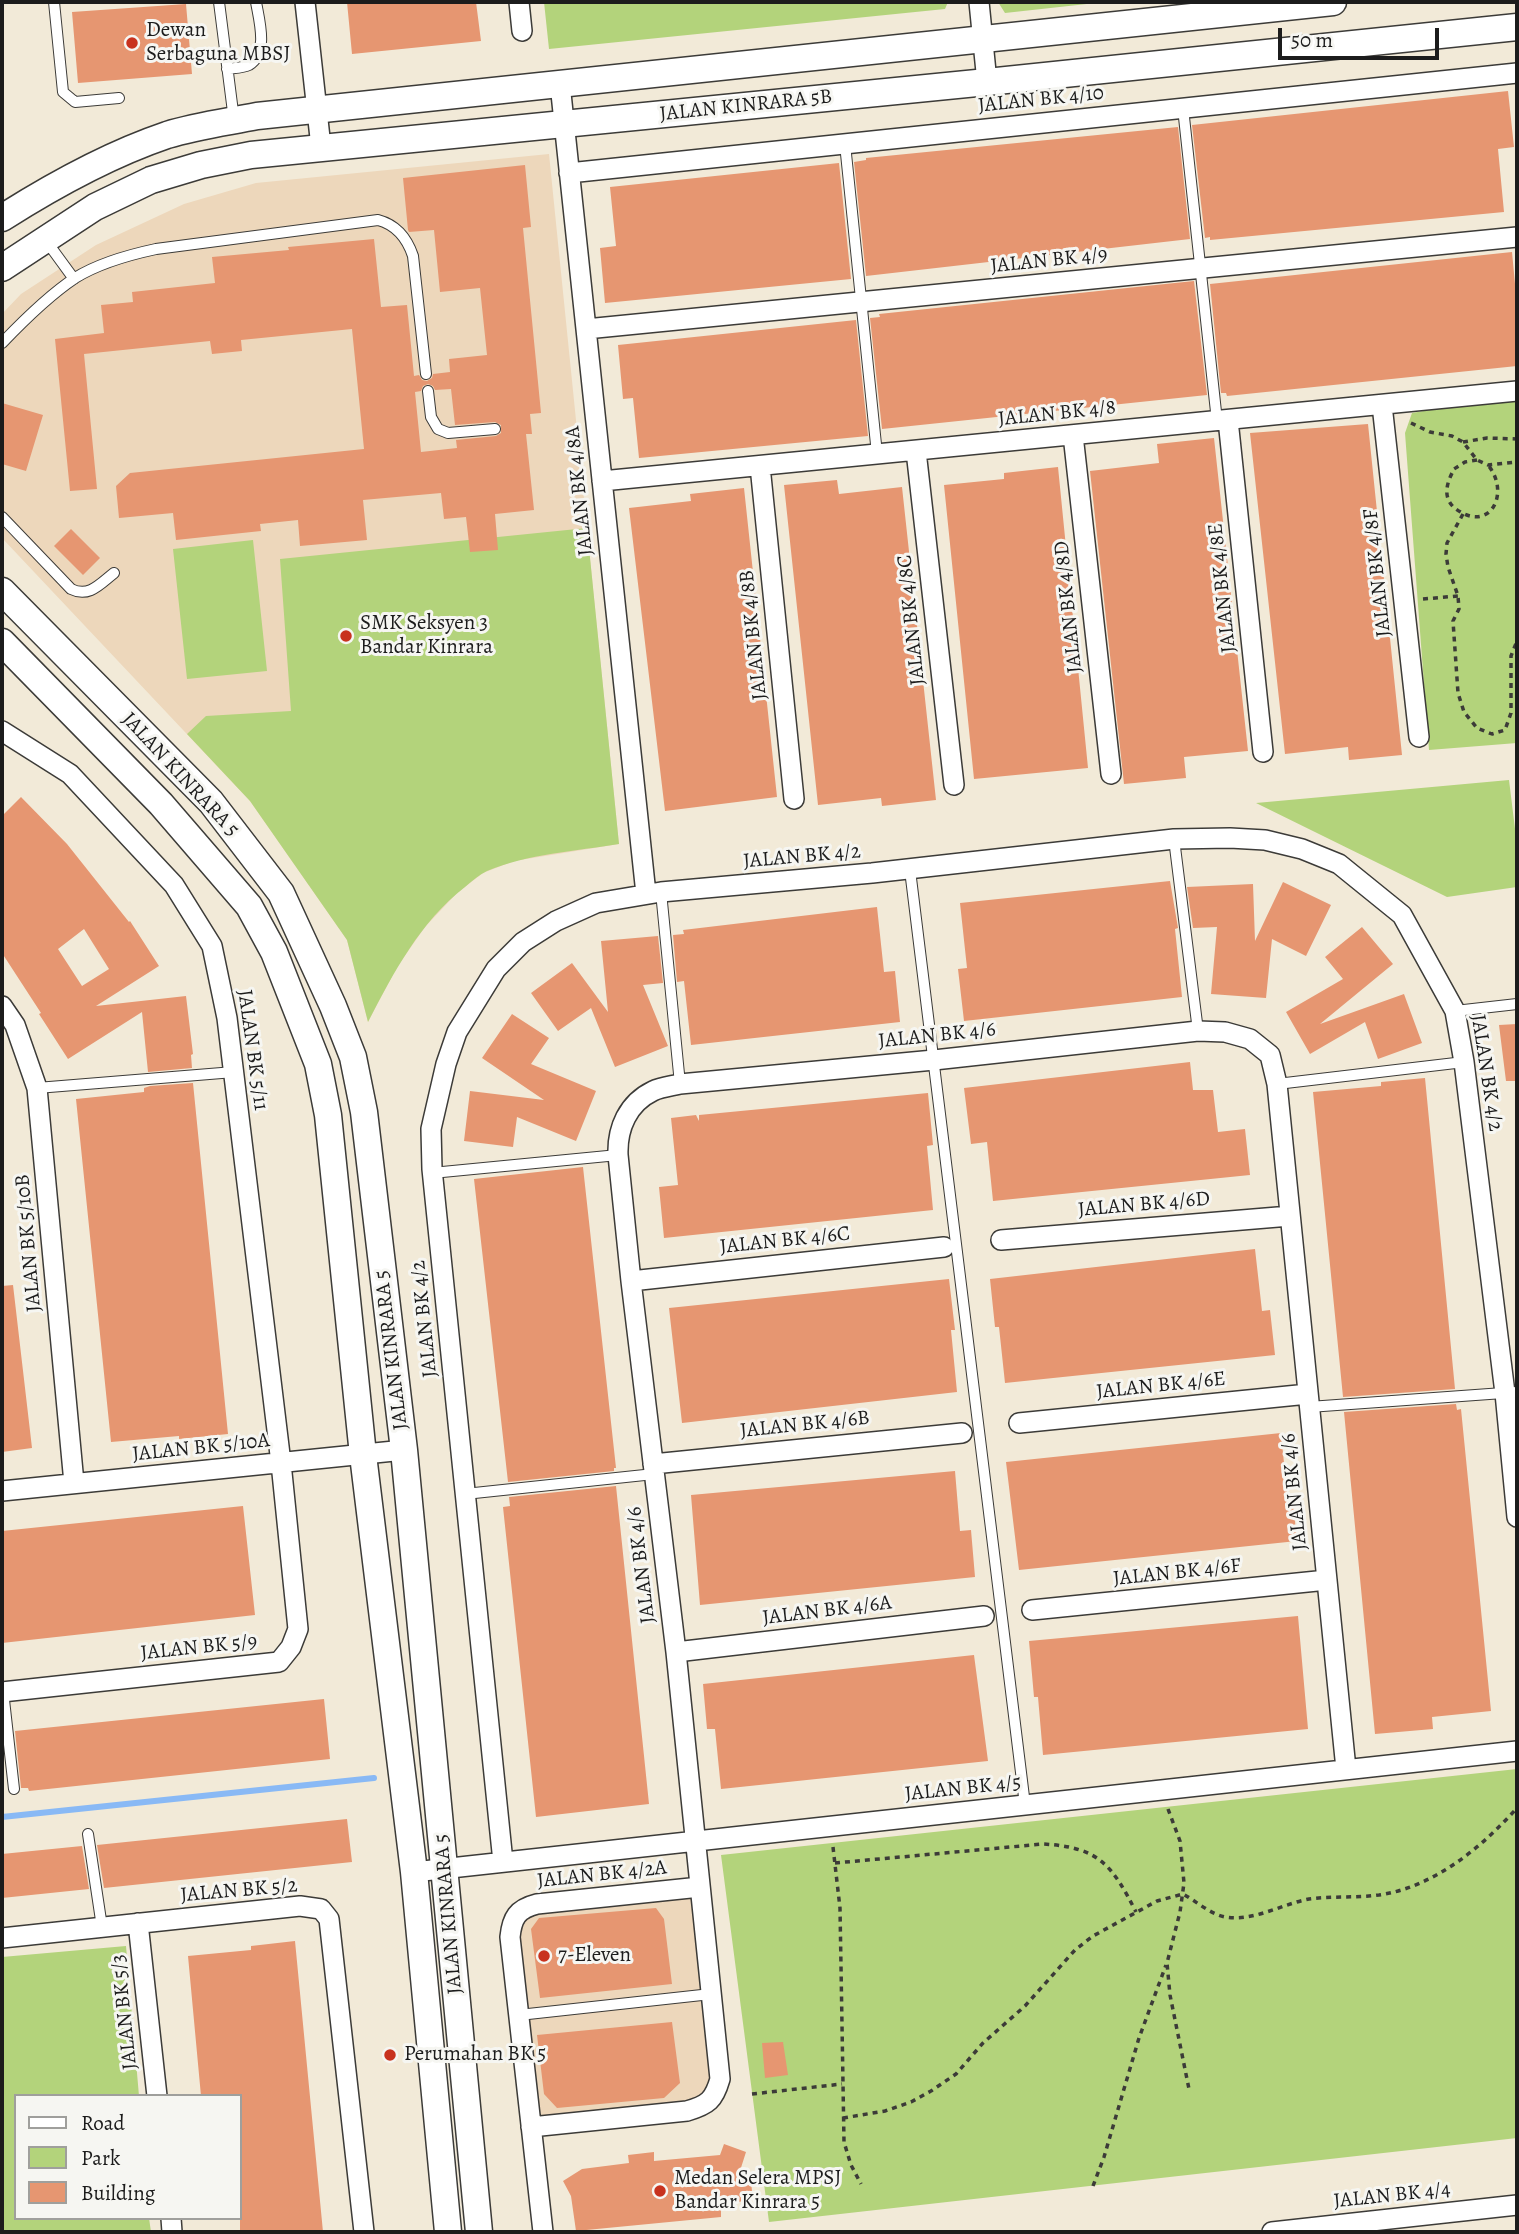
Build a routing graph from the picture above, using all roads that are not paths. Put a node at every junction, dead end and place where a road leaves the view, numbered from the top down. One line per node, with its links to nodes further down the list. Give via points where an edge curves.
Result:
1 (54, 2): 15 (lane, via 63,92 75,102)
2 (219, 2): 11 (lane)
3 (257, 2): 11 (lane, via 262,44 256,60)
4 (305, 2): 17 (street)
5 (519, 2): 9 (street)
6 (979, 2): 10 (street)
7 (1334, 2): 10 (main road, JALAN KINRARA 5B)
8 (1517, 27): 13 (main road, JALAN KINRARA 5B)
9 (522, 31)
10 (983, 40): 13 (street); 14 (main road, JALAN KINRARA 5B)
11 (228, 69): 18 (lane)
12 (1517, 73): 16 (street, JALAN BK 4/10)
13 (988, 82): 19 (main road, JALAN KINRARA 5B)
14 (560, 84): 17 (main road, JALAN KINRARA 5B); 19 (street, JALAN BK 4/8A)
15 (119, 98)
16 (1183, 108): 20 (street, JALAN BK 4/10); 27 (lane)
17 (317, 109): 18 (main road, JALAN KINRARA 5B); 21 (street)
18 (234, 121): 23 (main road, JALAN KINRARA 5B, via 169,134 127,150)
19 (564, 123): 21 (main road, JALAN KINRARA 5B); 22 (street, JALAN BK 4/8A)
20 (845, 144): 22 (street, JALAN BK 4/10); 29 (lane)
21 (321, 148): 25 (main road, JALAN KINRARA 5B, via 251,155 151,180)
22 (569, 173): 30 (street, JALAN BK 4/8A)
23 (2, 218)
24 (1517, 237): 27 (street, JALAN BK 4/9)
25 (44, 239): 26 (main road, JALAN KINRARA 5B); 28 (lane)
26 (2, 268)
27 (1200, 268): 29 (street, JALAN BK 4/9); 36 (lane)
28 (74, 279): 31 (lane, via 30,314); 32 (lane, via 156,248 378,220 389,223 408,243 413,256)
29 (861, 302): 30 (street, JALAN BK 4/9); 40 (lane)
30 (586, 329): 42 (street, JALAN BK 4/8A)
31 (2, 344)
32 (426, 374)
33 (428, 391): 37 (lane, via 431,417 438,429 449,433)
34 (1517, 391): 35 (street, JALAN BK 4/8)
35 (1385, 405): 36 (street, JALAN BK 4/8); 48 (street, JALAN BK 4/8F)
36 (1222, 421): 38 (street, JALAN BK 4/8); 49 (street, JALAN BK 4/8E)
37 (495, 429)
38 (1073, 435): 39 (street, JALAN BK 4/8); 50 (street, JALAN BK 4/8D)
39 (916, 451): 40 (street, JALAN BK 4/8); 51 (street, JALAN BK 4/8C)
40 (877, 454): 41 (street, JALAN BK 4/8)
41 (761, 466): 42 (street, JALAN BK 4/8); 52 (street, JALAN BK 4/8B)
42 (602, 481): 55 (street, JALAN BK 4/8A)
43 (2, 517): 44 (lane, via 71,589 88,593)
44 (114, 573)
45 (2, 591): 76 (main road, JALAN KINRARA 5, via 211,802 281,893 309,950 353,1057 365,1112)
46 (2, 642): 77 (main road, JALAN KINRARA 5, via 161,804 248,906 274,952 318,1064 328,1115)
47 (2, 731): 62 (street, JALAN BK 5/11, via 70,774 174,885 212,946)
48 (1419, 737)
49 (1263, 752)
50 (1111, 774)
51 (954, 785)
52 (794, 799)
53 (1174, 839): 54 (street, JALAN BK 4/2); 58 (street, JALAN BK 4/2, via 1265,840 1339,864 1402,915); 59 (lane)
54 (910, 870): 55 (street, JALAN BK 4/2); 60 (lane)
55 (653, 893): 63 (lane); 67 (street, JALAN BK 4/2, via 596,903 556,921 523,942 496,969 457,1032 446,1064 431,1129)
56 (1517, 1004): 58 (lane)
57 (2, 1006): 65 (street, JALAN BK 5/10B, via 15,1025)
58 (1455, 1011): 61 (street, JALAN BK 4/2)
59 (1198, 1031): 60 (street, JALAN BK 4/6); 64 (street, JALAN BK 4/6, via 1250,1039 1270,1055)
60 (934, 1060): 63 (street, JALAN BK 4/6); 92 (lane)
61 (1464, 1062): 64 (lane); 72 (street, JALAN BK 4/2)
62 (234, 1072): 65 (lane); 78 (street, JALAN BK 5/11)
63 (680, 1084): 66 (street, JALAN BK 4/6, via 653,1091 632,1106 620,1125)
64 (1277, 1084): 68 (street, JALAN BK 4/6)
65 (37, 1087): 80 (street, JALAN BK 5/10B)
66 (618, 1155): 67 (lane); 71 (street, JALAN BK 4/6)
67 (432, 1173): 82 (street, JALAN BK 4/2)
68 (1290, 1216): 69 (street, JALAN BK 4/6D); 73 (street, JALAN BK 4/6)
69 (1001, 1240)
70 (944, 1247): 71 (street, JALAN BK 4/6C)
71 (631, 1281): 79 (street, JALAN BK 4/6)
72 (1511, 1392): 73 (lane); 83 (street, JALAN BK 4/2)
73 (1309, 1400): 74 (street, JALAN BK 4/6E); 84 (street, JALAN BK 4/6)
74 (1019, 1423)
75 (962, 1433): 79 (street, JALAN BK 4/6B)
76 (404, 1450): 77 (street, JALAN BK 5/10A); 96 (main road, JALAN KINRARA 5)
77 (363, 1455): 78 (street, JALAN BK 5/10A); 97 (main road, JALAN KINRARA 5)
78 (281, 1463): 80 (street, JALAN BK 5/10A); 88 (street, JALAN BK 5/9, via 298,1629 279,1662)
79 (654, 1469): 82 (lane); 87 (street, JALAN BK 4/6)
80 (74, 1483): 81 (street, JALAN BK 5/10A)
81 (2, 1491)
82 (465, 1494): 95 (street, JALAN BK 4/2)
83 (1517, 1517)
84 (1327, 1580): 85 (street, JALAN BK 4/6F); 90 (street, JALAN BK 4/6)
85 (1032, 1610)
86 (984, 1616): 87 (street, JALAN BK 4/6A)
87 (676, 1652): 94 (street, JALAN BK 4/6)
88 (3, 1691): 91 (lane)
89 (1517, 1751): 90 (street, JALAN BK 4/5)
90 (1346, 1769): 92 (street, JALAN BK 4/5)
91 (14, 1789)
92 (1025, 1805): 94 (street, JALAN BK 4/5)
93 (88, 1834): 100 (lane)
94 (695, 1841): 95 (street, JALAN BK 4/5); 98 (street, JALAN BK 4/2A)
95 (503, 1862): 96 (street, JALAN BK 4/5)
96 (445, 1869): 97 (street, JALAN BK 4/5); 110 (main road, JALAN KINRARA 5)
97 (414, 1872): 109 (main road, JALAN KINRARA 5)
98 (700, 1887): 102 (street, JALAN BK 4/2A); 103 (street, JALAN BK 4/2A, via 537,1905 517,1912 510,1937)
99 (138, 1923): 100 (street, JALAN BK 5/2); 104 (street, JALAN BK 5/3); 108 (street, JALAN BK 5/2, via 300,1906 321,1909 330,1919)
100 (102, 1927): 101 (street, JALAN BK 5/2)
101 (2, 1938)
102 (711, 1994): 103 (lane); 105 (street, JALAN BK 4/2A, via 720,2079 709,2102 687,2111)
103 (519, 2015): 105 (street, JALAN BK 4/2A)
104 (157, 2094)
105 (531, 2127): 111 (street, JALAN BK 4/2A)
106 (1517, 2205): 107 (street, JALAN BK 4/4)
107 (1408, 2225): 112 (street, JALAN BK 4/4)
108 (364, 2232)
109 (447, 2232)
110 (479, 2232)
111 (543, 2232)
112 (1272, 2232)

